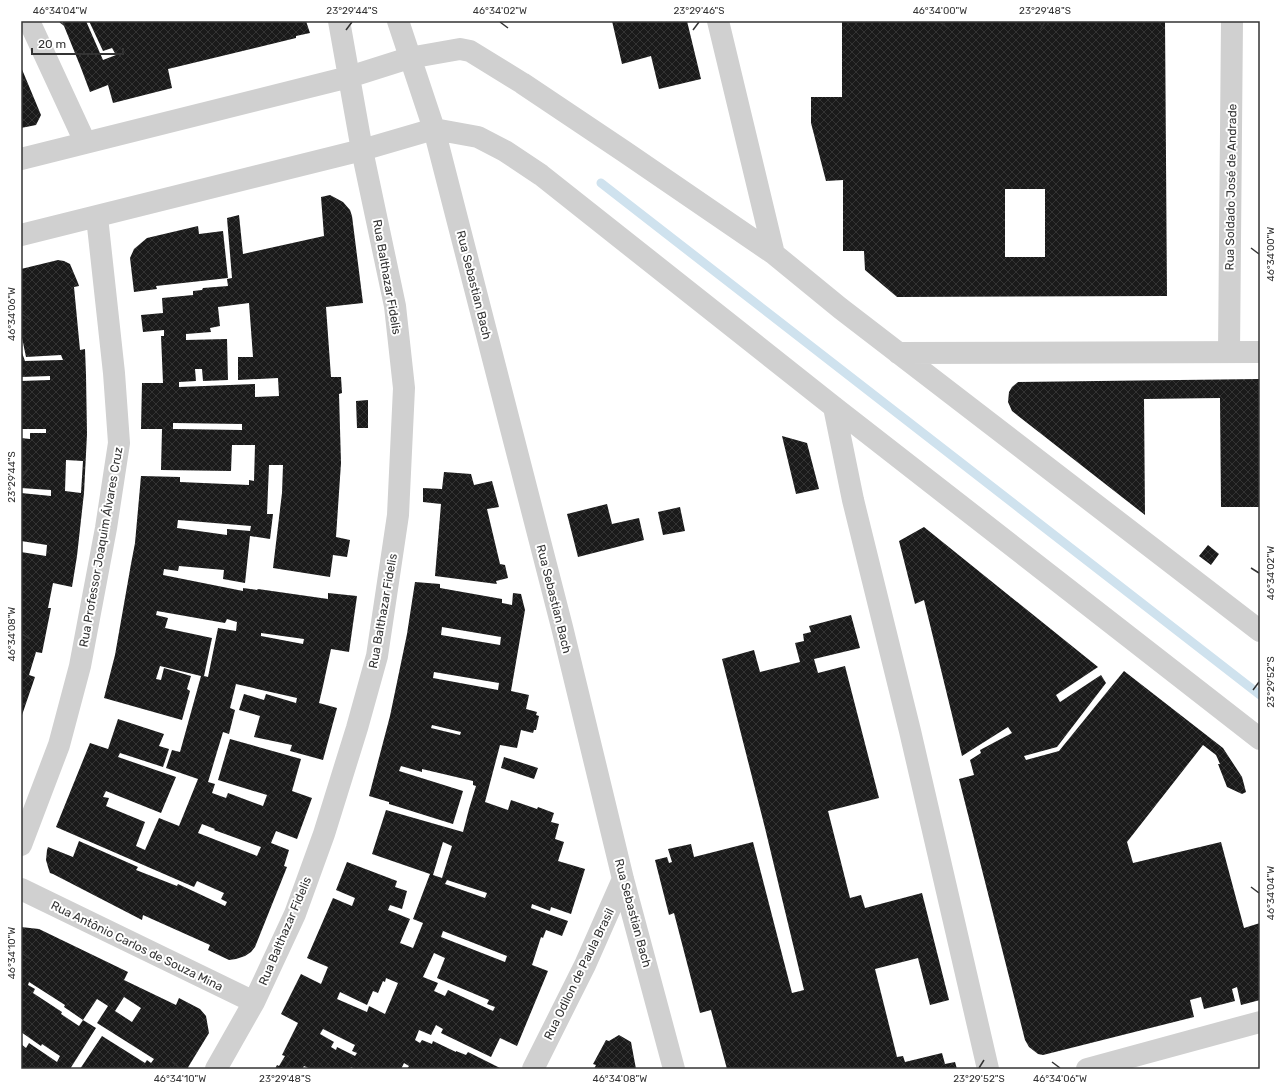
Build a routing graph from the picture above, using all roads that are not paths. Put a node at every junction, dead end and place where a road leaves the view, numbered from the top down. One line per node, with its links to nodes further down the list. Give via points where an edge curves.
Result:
1 (30, 21): 9 (street)
2 (340, 21): 7 (street, Rua Balthazar Fidelis)
3 (398, 21): 6 (street, Rua Sebastian Bach)
4 (718, 21): 14 (street)
5 (1232, 21): 15 (street, Rua Soldado José de Andrade)
6 (409, 58): 7 (street); 8 (street, Rua Sebastian Bach); 14 (street, via 460,48 470,51 612,143)
7 (349, 77): 9 (street); 10 (street, Rua Balthazar Fidelis)
8 (434, 130): 10 (street); 18 (street, via 478,137 541,175); 22 (street, Rua Sebastian Bach, via 562,627)
9 (86, 142): 11 (street)
10 (362, 150): 12 (street); 24 (street, Rua Balthazar Fidelis, via 395,306 404,388 398,515 377,656 357,728 324,834 295,914)
11 (21, 159)
12 (97, 217): 13 (street); 21 (street, Rua Professor Joaquim Álvares Cruz, via 119,443 80,666 59,745)
13 (21, 235)
14 (774, 254): 17 (street)
15 (1229, 352): 16 (street); 17 (street)
16 (1260, 352)
17 (898, 353): 19 (street)
18 (834, 407): 20 (street); 29 (street, via 853,500 910,731)
19 (1260, 631)
20 (1260, 739)
21 (21, 845)
22 (623, 879): 27 (street, Rua Odilon de Paula Brasil, via 585,965); 28 (street, Rua Sebastian Bach)
23 (21, 889): 24 (street, Rua Antônio Carlos de Souza Mina)
24 (254, 1002): 26 (street, Rua Balthazar Fidelis)
25 (1260, 1022): 30 (street)
26 (216, 1069)
27 (533, 1069)
28 (674, 1069)
29 (988, 1069)
30 (1087, 1069)

